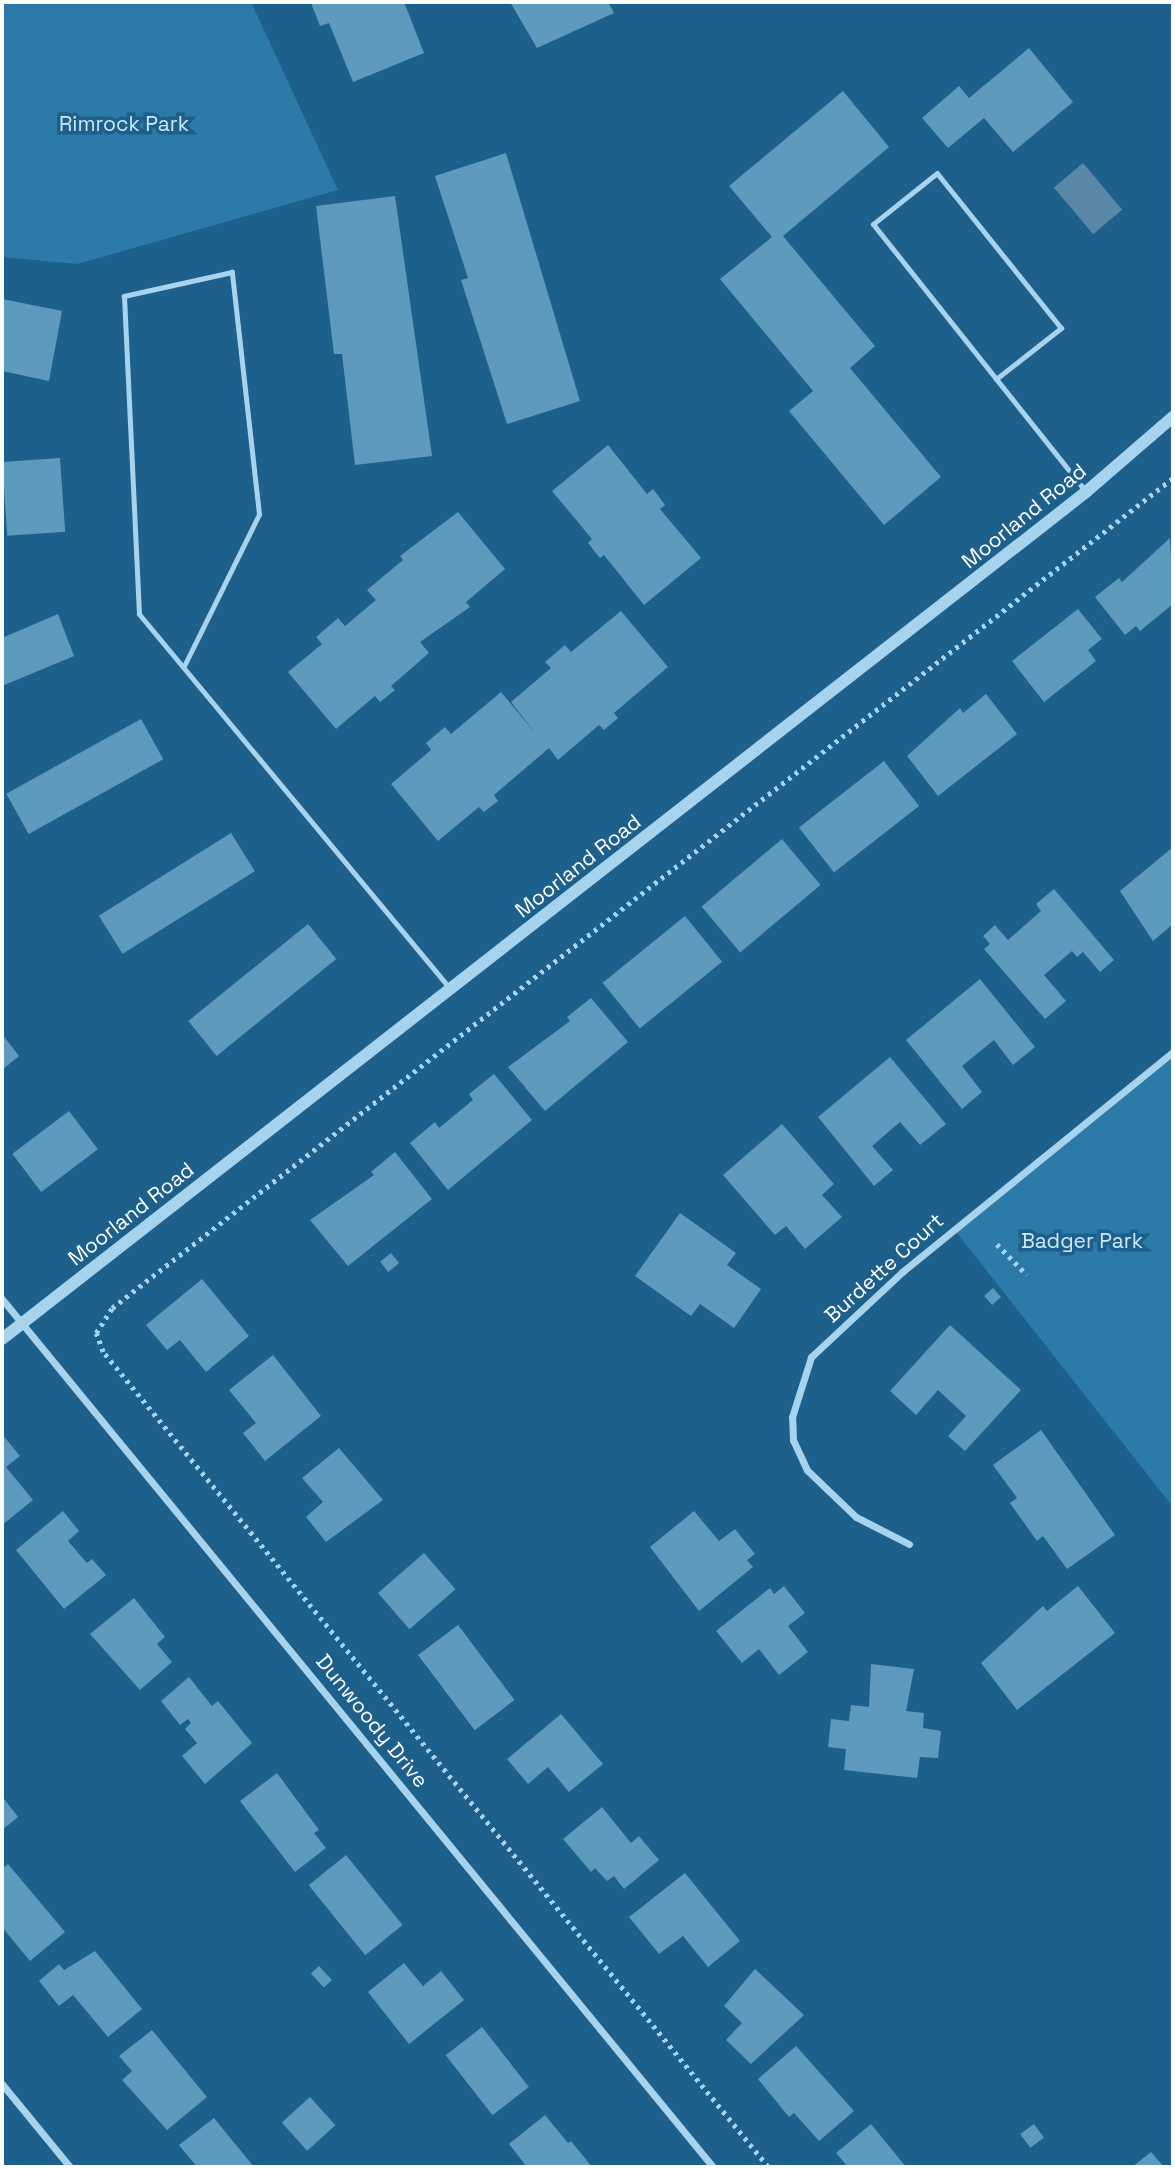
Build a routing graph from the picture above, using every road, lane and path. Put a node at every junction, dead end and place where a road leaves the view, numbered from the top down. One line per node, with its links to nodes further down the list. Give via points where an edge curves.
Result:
1 (996, 379): 1 (lane, via 873,224 937,173 1061,328); 4 (lane)
2 (1173, 417): 4 (street, Moorland Road)
3 (1173, 478): 17 (path, via 112,1308 96,1333 103,1352)
4 (1086, 492): 6 (street, Moorland Road)
5 (184, 666): 5 (lane, via 139,614 124,296 232,272 259,514); 6 (lane)
6 (452, 990): 11 (street, Moorland Road)
7 (1173, 1052): 13 (street, Burdette Court, via 912,1263 811,1357 792,1417 793,1440 807,1471 856,1517)
8 (997, 1244): 9 (path)
9 (1027, 1275)
10 (2, 1299): 11 (street, Dunwoody Drive)
11 (21, 1323): 12 (street, Moorland Road); 16 (street, Dunwoody Drive)
12 (2, 1339)
13 (909, 1544)
14 (2, 2084): 15 (street)
15 (70, 2167)
16 (713, 2167)
17 (768, 2167)

